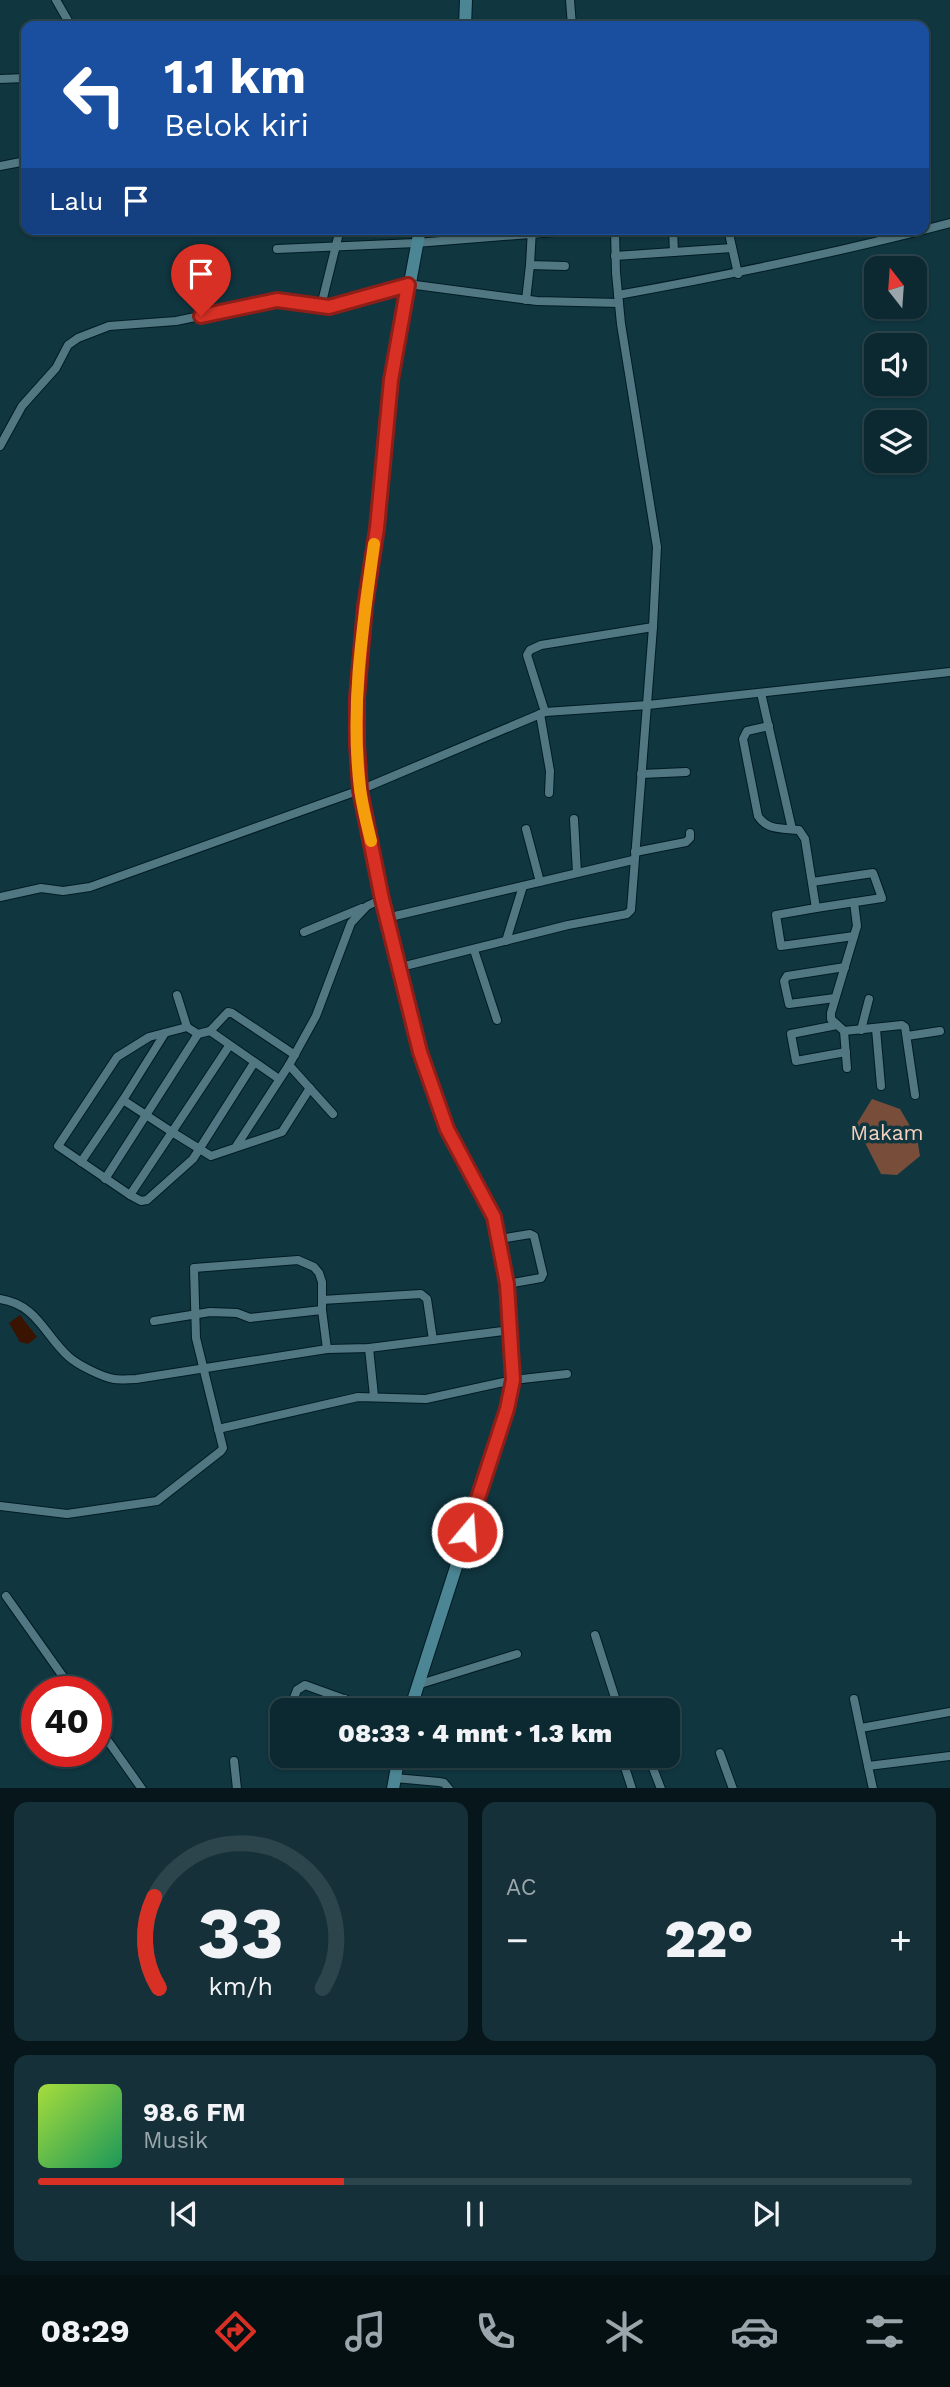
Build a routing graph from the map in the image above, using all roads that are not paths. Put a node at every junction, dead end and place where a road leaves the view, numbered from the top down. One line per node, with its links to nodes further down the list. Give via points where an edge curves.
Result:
1 (56, 0): 4 (street)
2 (466, 0): 5 (street)
3 (570, 0): 6 (street)
4 (68, 21)
5 (465, 21)
6 (572, 21)
7 (21, 78): 8 (street)
8 (0, 79)
9 (21, 162): 10 (street)
10 (0, 166)
11 (950, 223): 12 (street)
12 (929, 229)
13 (338, 235): 22 (street)
14 (418, 235): 21 (street)
15 (500, 235): 21 (street)
16 (532, 235): 27 (street)
17 (615, 235): 26 (street)
18 (673, 235): 25 (street)
19 (729, 235): 23 (street)
20 (905, 235): 29 (street)
21 (416, 243): 22 (street); 30 (street)
22 (335, 247): 24 (street); 33 (street)
23 (732, 248): 25 (street); 29 (street)
24 (277, 249)
25 (674, 252): 26 (street)
26 (615, 256): 31 (street)
27 (530, 265): 28 (street); 32 (street)
28 (565, 266)
29 (738, 274): 31 (street)
30 (408, 285): 32 (street); 33 (street); 43 (street, via 391,380 365,606 357,698)
31 (619, 299): 32 (street); 35 (street, via 657,547)
32 (526, 300)
33 (321, 306): 34 (street, via 277,300 176,321 109,326 78,338 68,345 56,369 29,395)
34 (0, 446)
35 (653, 626): 38 (street); 39 (street, via 530,650 527,655)
36 (950, 673): 37 (street)
37 (761, 693): 38 (street); 40 (street)
38 (648, 705): 39 (street); 42 (street)
39 (542, 713): 43 (street); 44 (street)
40 (769, 726): 47 (street); 47 (street, via 747,731 743,739 758,816 766,825)
41 (686, 772): 42 (street)
42 (641, 774): 49 (street)
43 (360, 790): 54 (street, via 90,887 41,888); 55 (street)
44 (549, 793)
45 (574, 819): 50 (street)
46 (526, 829): 51 (street)
47 (792, 829): 52 (street, via 805,839)
48 (690, 833): 49 (street, via 689,841)
49 (634, 856): 50 (street); 62 (street, via 630,913)
50 (577, 873): 51 (street)
51 (540, 882): 53 (street)
52 (812, 882): 56 (street, via 873,873 882,898); 58 (street)
53 (523, 886): 59 (street); 62 (street)
54 (0, 897)
55 (382, 899): 57 (street); 59 (street)
56 (854, 902): 58 (street); 61 (street)
57 (367, 906): 60 (street); 81 (street, via 351,923 316,1016)
58 (816, 908): 61 (street, via 776,915 781,946)
59 (386, 918): 65 (street)
60 (303, 932)
61 (854, 936): 64 (street)
62 (506, 942): 63 (street)
63 (474, 950): 65 (street); 69 (street)
64 (845, 967): 67 (street); 67 (street, via 787,976 784,981 789,1004)
65 (397, 968): 98 (street, via 447,1129 494,1217)
66 (177, 995): 70 (street)
67 (835, 998): 71 (street, via 831,1016)
68 (869, 999): 73 (street)
69 (497, 1020)
70 (187, 1027): 76 (street); 77 (street)
71 (841, 1028): 73 (street); 80 (street); 80 (street, via 791,1034 796,1060)
72 (876, 1028): 73 (street); 78 (street, via 902,1025); 86 (street)
73 (861, 1030)
74 (209, 1031): 77 (street); 79 (street); 81 (street, via 232,1013)
75 (940, 1031): 78 (street)
76 (165, 1033): 89 (street); 95 (street, via 149,1037 117,1057 58,1142 59,1148)
77 (198, 1034): 91 (street)
78 (907, 1036): 88 (street)
79 (229, 1046): 82 (street); 92 (street)
80 (846, 1052): 84 (street)
81 (295, 1055): 83 (street)
82 (254, 1063): 85 (street); 94 (street)
83 (289, 1065): 85 (street); 87 (street)
84 (847, 1068)
85 (279, 1079): 93 (street)
86 (881, 1086)
87 (310, 1088): 90 (street); 93 (street, via 282,1132)
88 (915, 1095)
89 (123, 1100): 91 (street); 95 (street)
90 (333, 1114)
91 (147, 1115): 92 (street); 96 (street)
92 (172, 1132): 94 (street); 97 (street)
93 (237, 1145): 94 (street, via 217,1155)
94 (199, 1150): 97 (street, via 147,1200)
95 (81, 1162): 96 (street)
96 (105, 1179): 97 (street)
97 (131, 1195)
98 (499, 1239): 99 (street); 99 (street, via 532,1235 543,1274 541,1279)
99 (507, 1284): 105 (street)
100 (0, 1299): 109 (street, via 15,1301 45,1326 69,1357 110,1378 136,1379)
101 (322, 1300): 102 (street); 103 (street, via 319,1273 298,1260 206,1266 194,1268); 106 (street, via 421,1294 427,1299)
102 (322, 1310): 103 (street, via 250,1318 231,1312); 108 (street)
103 (196, 1314): 104 (street); 109 (street)
104 (154, 1321)
105 (511, 1330): 106 (street); 111 (street)
106 (433, 1340): 107 (street)
107 (369, 1348): 108 (street); 112 (street)
108 (327, 1349): 109 (street)
109 (202, 1367): 113 (street)
110 (567, 1374): 111 (street)
111 (513, 1380): 112 (street, via 426,1399); 119 (street)
112 (374, 1396): 113 (street)
113 (218, 1429): 114 (street, via 222,1451 157,1501 67,1514)
114 (0, 1506)
115 (6, 1597): 118 (street)
116 (595, 1636): 123 (street)
117 (517, 1654): 119 (street)
118 (63, 1676)
119 (417, 1685): 122 (street)
120 (294, 1698): 121 (street, via 305,1685)
121 (342, 1698)
122 (413, 1698)
123 (615, 1698)
124 (854, 1699): 126 (street)
125 (950, 1712): 126 (street)
126 (861, 1728): 131 (street)
127 (112, 1746): 135 (street)
128 (720, 1753): 140 (street)
129 (950, 1756): 131 (street)
130 (234, 1761): 136 (street)
131 (868, 1766): 141 (street)
132 (625, 1768): 138 (street)
133 (654, 1768): 139 (street)
134 (394, 1784): 137 (street, via 439,1782)
135 (142, 1788)
136 (237, 1788)
137 (449, 1788)
138 (632, 1788)
139 (662, 1788)
140 (733, 1788)
141 (873, 1788)

